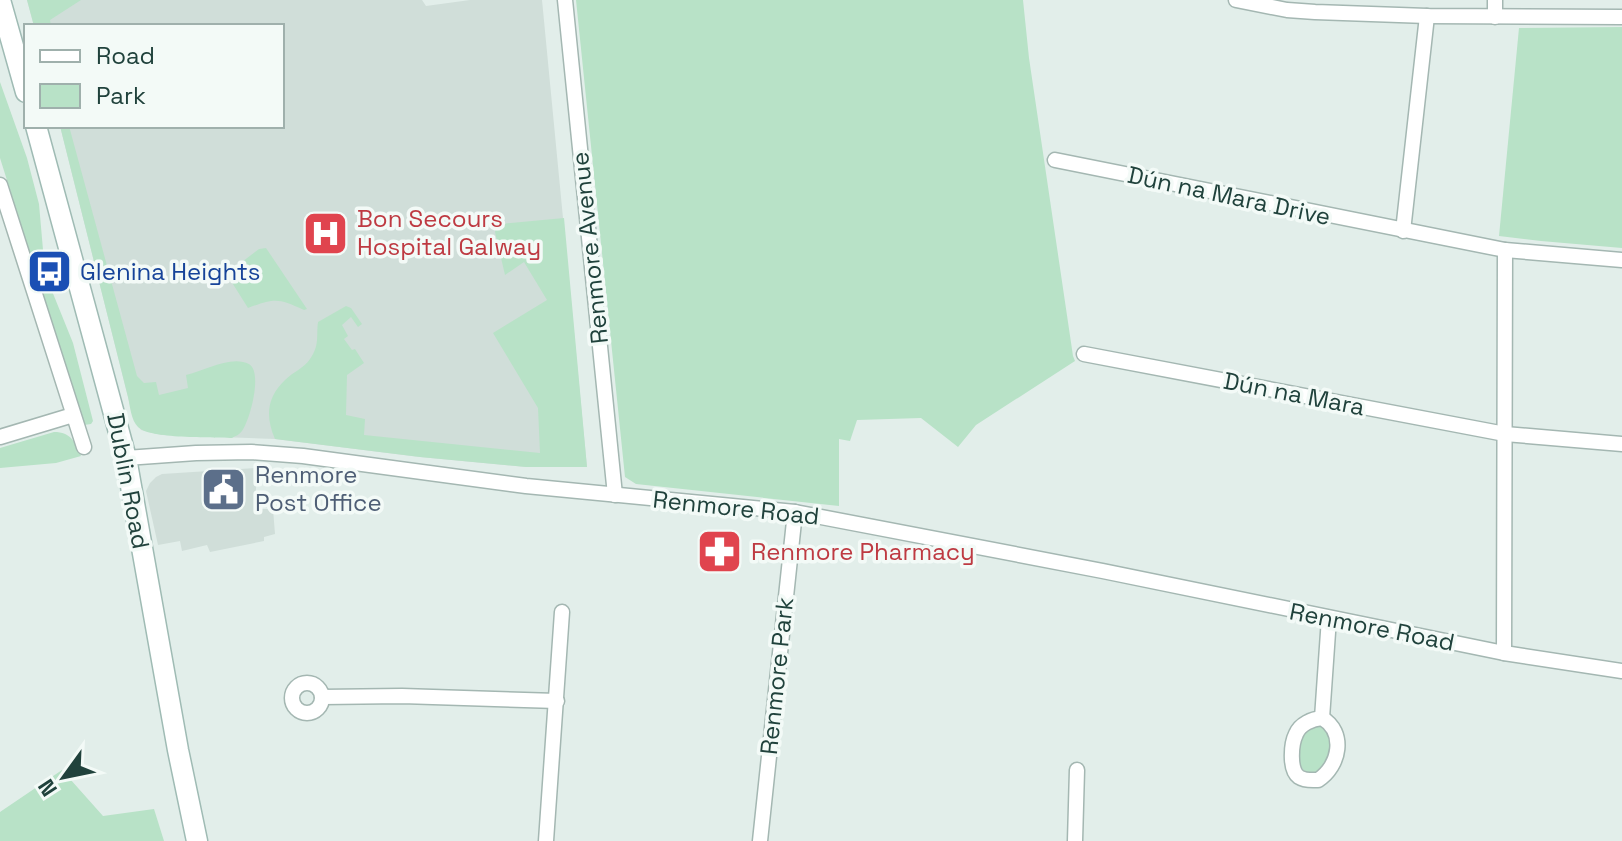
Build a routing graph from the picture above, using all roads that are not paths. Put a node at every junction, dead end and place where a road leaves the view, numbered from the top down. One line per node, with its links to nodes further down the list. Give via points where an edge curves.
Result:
1 (0, 0): 9 (main road)
2 (565, 0): 23 (street, Renmore Avenue)
3 (1236, 0): 5 (street)
4 (1495, 0): 7 (street)
5 (1287, 5): 6 (street)
6 (1427, 16): 7 (street); 13 (street)
7 (1495, 17): 8 (street)
8 (1622, 17)
9 (24, 85)
10 (37, 128): 22 (main road, Dublin Road)
11 (1055, 160): 13 (street, Dún na Mara Drive)
12 (0, 185): 17 (street)
13 (1403, 231): 14 (street, Dún na Mara Drive)
14 (1505, 250): 15 (street, Dún na Mara Drive); 18 (street)
15 (1622, 260)
16 (1084, 354): 18 (street, Dún na Mara)
17 (73, 415): 19 (street); 21 (street)
18 (1505, 434): 20 (street, Dún na Mara); 27 (street)
19 (0, 437)
20 (1622, 444)
21 (84, 447)
22 (126, 458): 23 (street, Renmore Road, via 264,453); 33 (main road, Dublin Road)
23 (615, 495): 24 (street, Renmore Road)
24 (795, 512): 26 (street, Renmore Road); 35 (street, Renmore Park)
25 (562, 612): 30 (street)
26 (1329, 618): 27 (street, Renmore Road); 31 (street)
27 (1504, 653): 28 (street, Renmore Road)
28 (1622, 671)
29 (322, 697): 30 (street)
30 (557, 701): 34 (street)
31 (1322, 718)
32 (1077, 770): 36 (street)
33 (197, 841)
34 (546, 841)
35 (760, 841)
36 (1075, 841)

